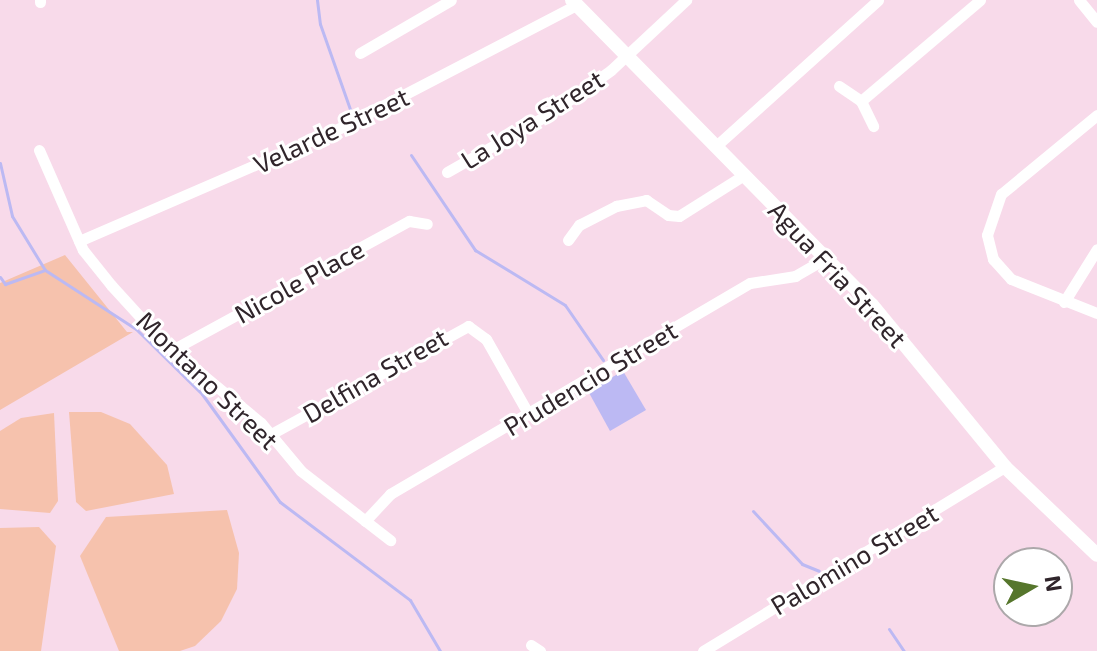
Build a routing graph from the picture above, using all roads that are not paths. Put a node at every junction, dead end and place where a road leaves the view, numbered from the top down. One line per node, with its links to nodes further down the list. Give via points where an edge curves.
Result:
1 (451, 0): 8 (street)
2 (686, 0): 9 (street, La Joya Street)
3 (878, 0): 14 (street)
4 (980, 0): 11 (street)
5 (1079, 0): 7 (street)
6 (574, 2): 9 (street, Agua Fria Street); 20 (street, Velarde Street, via 336,130)
7 (1097, 22)
8 (360, 53)
9 (624, 54): 14 (street, Agua Fria Street); 16 (street, La Joya Street, via 611,70 551,113)
10 (839, 86): 11 (street)
11 (861, 101): 13 (street)
12 (1097, 115): 23 (street, via 1001,194 987,226 990,252 1004,273)
13 (873, 126)
14 (716, 146): 17 (street, Agua Fria Street)
15 (39, 150): 20 (street, Montano Street)
16 (447, 172)
17 (744, 175): 19 (street, via 679,216 646,200 616,206 579,225); 22 (street, Agua Fria Street)
18 (427, 224): 25 (street, Nicole Place, via 409,221)
19 (568, 240)
20 (79, 241): 25 (street, Montano Street, via 91,262)
21 (1097, 249): 23 (street)
22 (826, 258): 26 (street, Prudencio Street, via 795,276 750,283); 28 (street, Agua Fria Street, via 891,327)
23 (1064, 302): 24 (street)
24 (1097, 313)
25 (172, 350): 27 (street, Montano Street)
26 (529, 415): 27 (street, Delfina Street, via 486,339 468,326); 29 (street, Prudencio Street, via 390,494)
27 (271, 434): 29 (street, Montano Street, via 301,471)
28 (1005, 467): 31 (street, Agua Fria Street); 32 (street, Palomino Street)
29 (365, 521): 30 (street, Montano Street)
30 (390, 540)
31 (1097, 555)
32 (703, 651)

